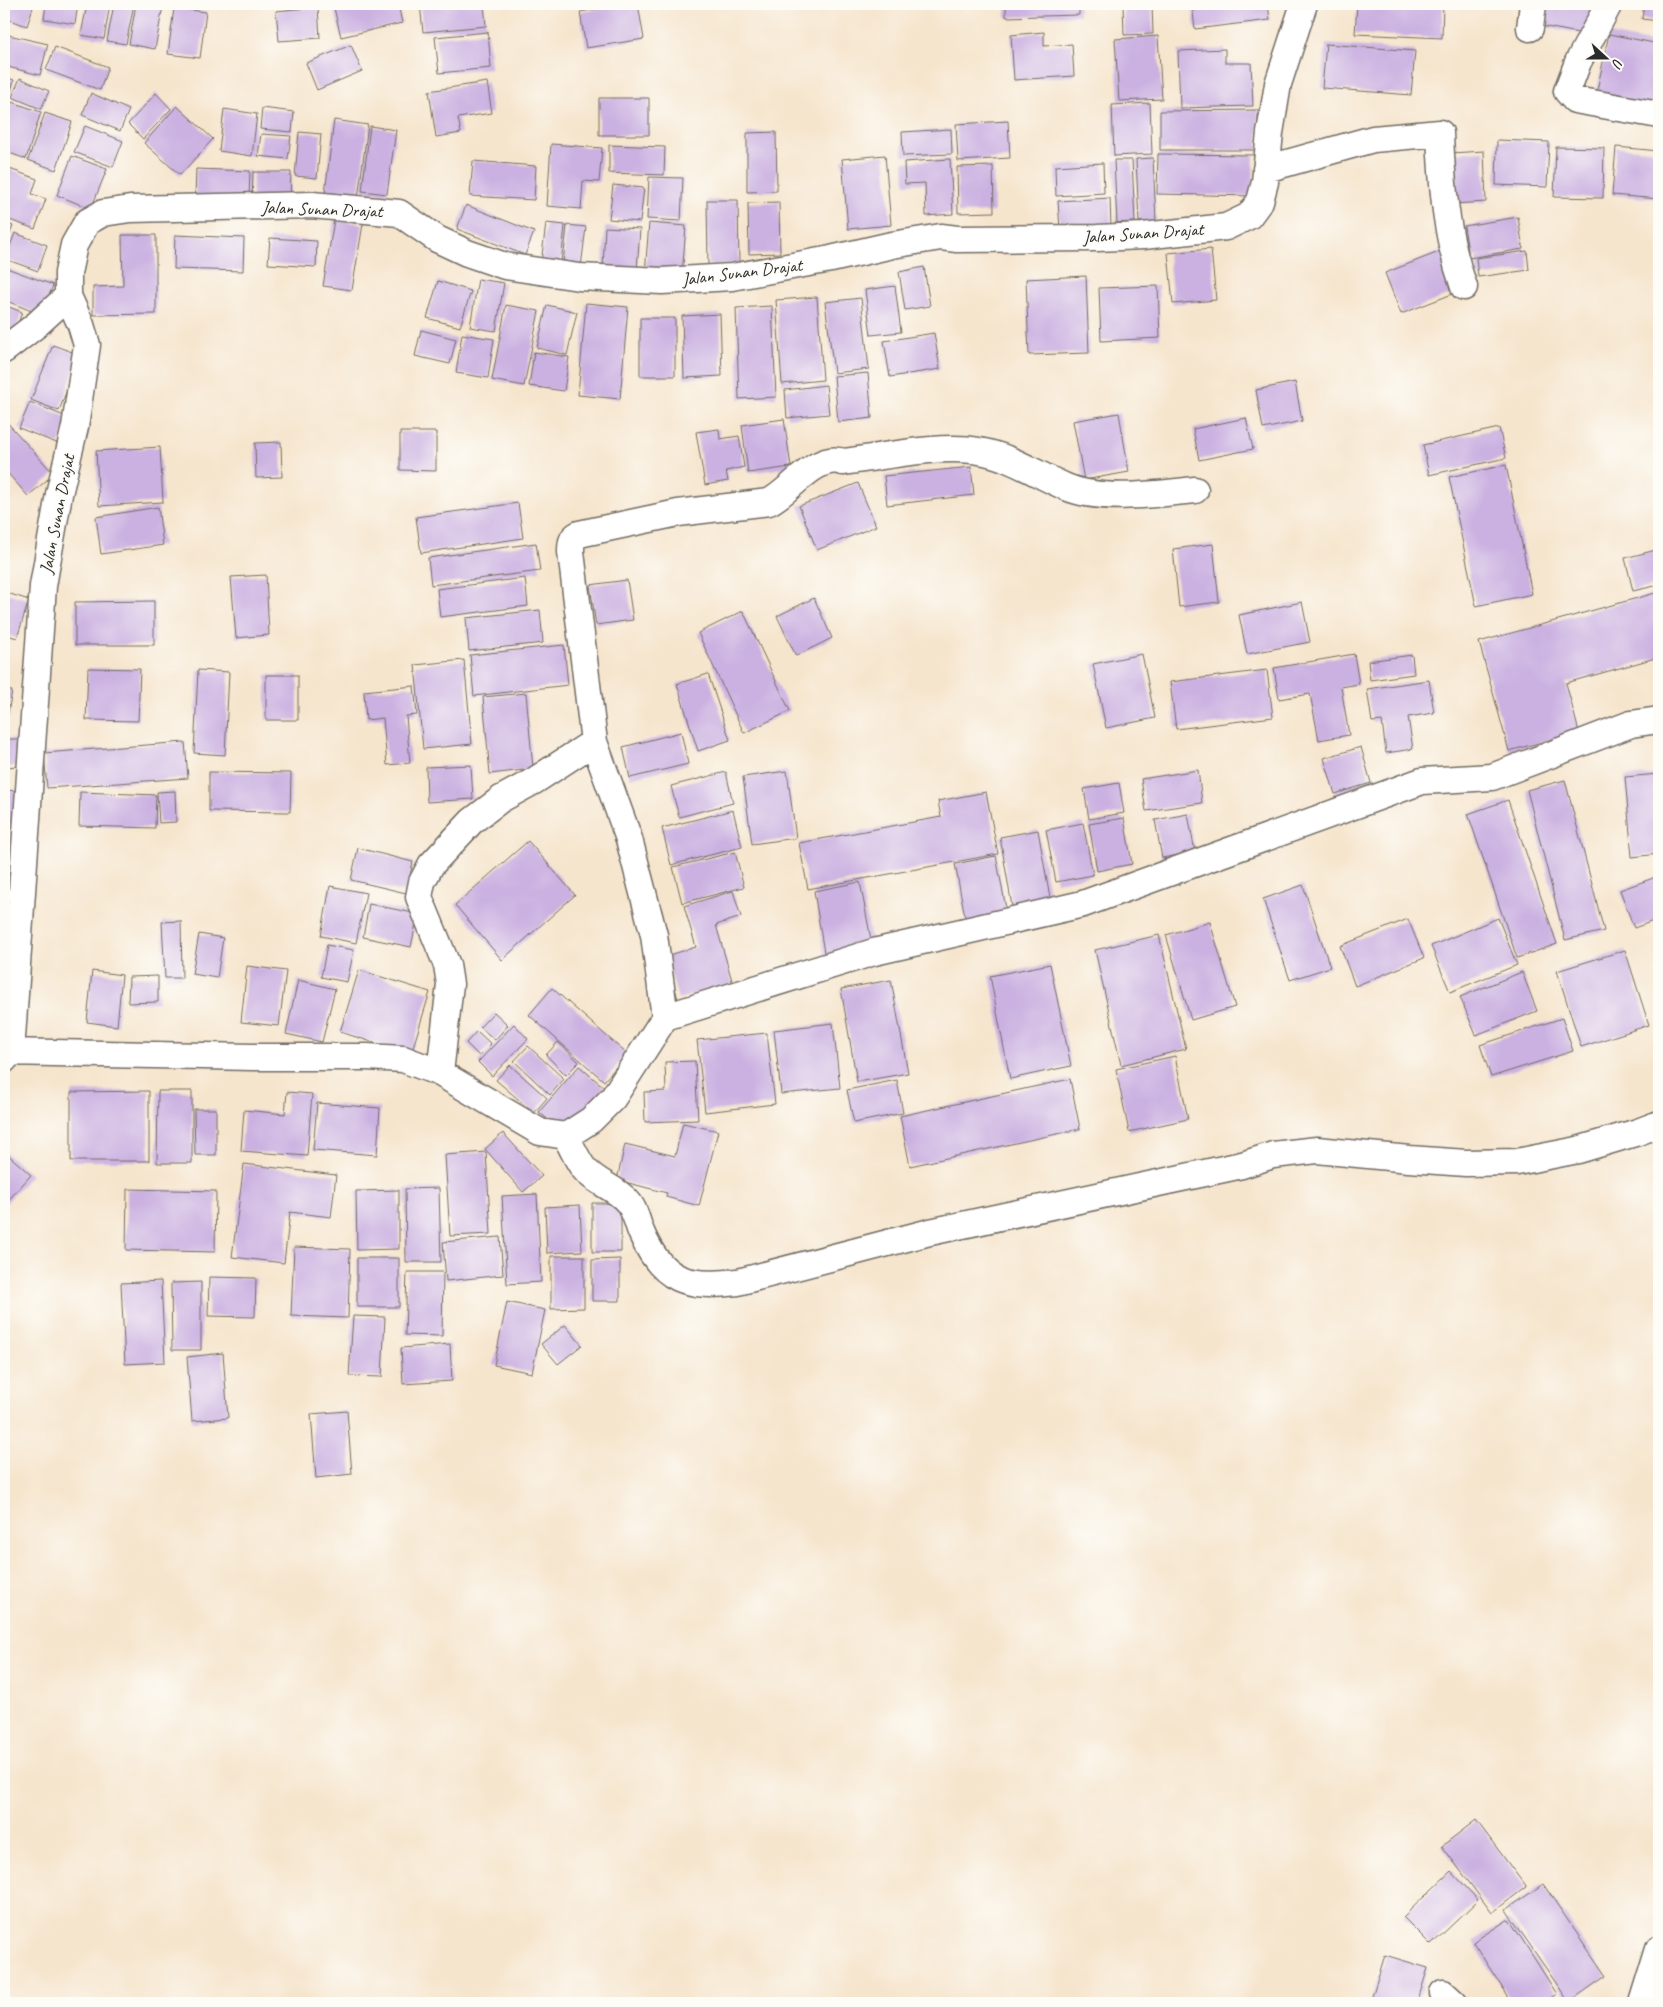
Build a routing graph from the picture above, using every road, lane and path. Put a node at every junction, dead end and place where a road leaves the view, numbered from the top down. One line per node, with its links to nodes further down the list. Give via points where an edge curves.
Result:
1 (1304, 4): 4 (street, Jalan Sunan Drajat, via 1278,84)
2 (1609, 4): 3 (street, via 1578,62 1567,91 1575,100)
3 (1659, 115)
4 (1266, 170): 5 (street, via 1373,139 1440,133 1447,227); 6 (street, Jalan Sunan Drajat, via 1260,201 1249,216 1226,227 1097,238 941,238 732,277 662,281 580,277 505,266 437,239 399,213 312,205 130,209 103,213 87,222 74,245 68,273)
5 (1464, 287)
6 (68, 296): 7 (street); 12 (street, Jalan Sunan Drajat, via 87,345 75,427 43,586)
7 (4, 350)
8 (1194, 490): 10 (street, via 1138,495 1085,494 999,455 977,450 931,450 832,461 799,477 779,497 769,502 678,513 579,534 573,537 571,552)
9 (1659, 720): 11 (street, via 1632,724 1492,777 1422,781 1083,904 874,952)
10 (594, 742): 11 (street, via 631,849 654,935); 13 (street, via 501,799 472,821 432,864 422,882 419,897 447,965 450,984)
11 (665, 1017): 15 (street, via 613,1098 591,1120)
12 (6, 1054): 13 (street, via 254,1058 367,1056 403,1059)
13 (440, 1073): 15 (street, via 540,1132)
14 (1659, 1124): 15 (street, via 1578,1150 1518,1162 1466,1163 1317,1150 1293,1151 1242,1165 930,1232 738,1282 711,1285 689,1282 664,1270 652,1255 628,1201 582,1167)
15 (566, 1136)
16 (1659, 1948): 17 (street)
17 (1642, 2003)

